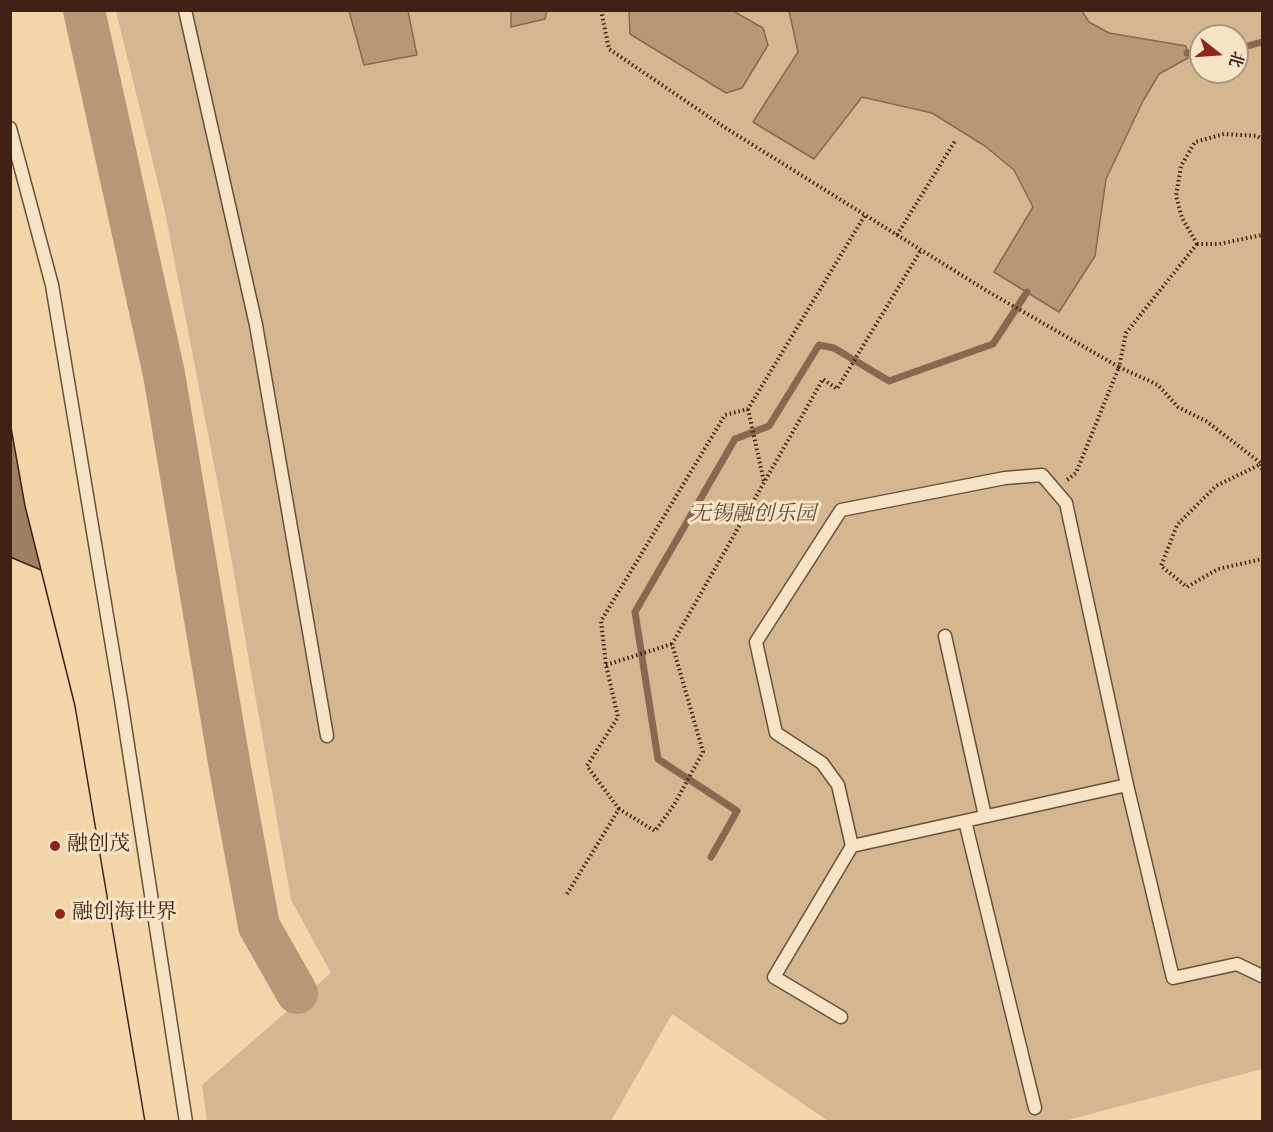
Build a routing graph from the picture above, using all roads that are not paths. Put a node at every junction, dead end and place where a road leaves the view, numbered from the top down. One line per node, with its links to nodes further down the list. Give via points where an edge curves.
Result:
1 (185, 10): 4 (lane, via 256,325)
2 (10, 128): 12 (lane, via 52,285)
3 (945, 636): 6 (lane)
4 (327, 736)
5 (1127, 784): 6 (lane); 8 (lane, via 1066,503 1042,474 841,510 756,642 776,733 822,763 838,785); 9 (lane, via 1173,978 1237,964)
6 (985, 816): 7 (lane)
7 (965, 821): 8 (lane); 11 (lane)
8 (852, 846): 10 (lane, via 774,977)
9 (1263, 976)
10 (841, 1017)
11 (1035, 1108)
12 (186, 1122)

